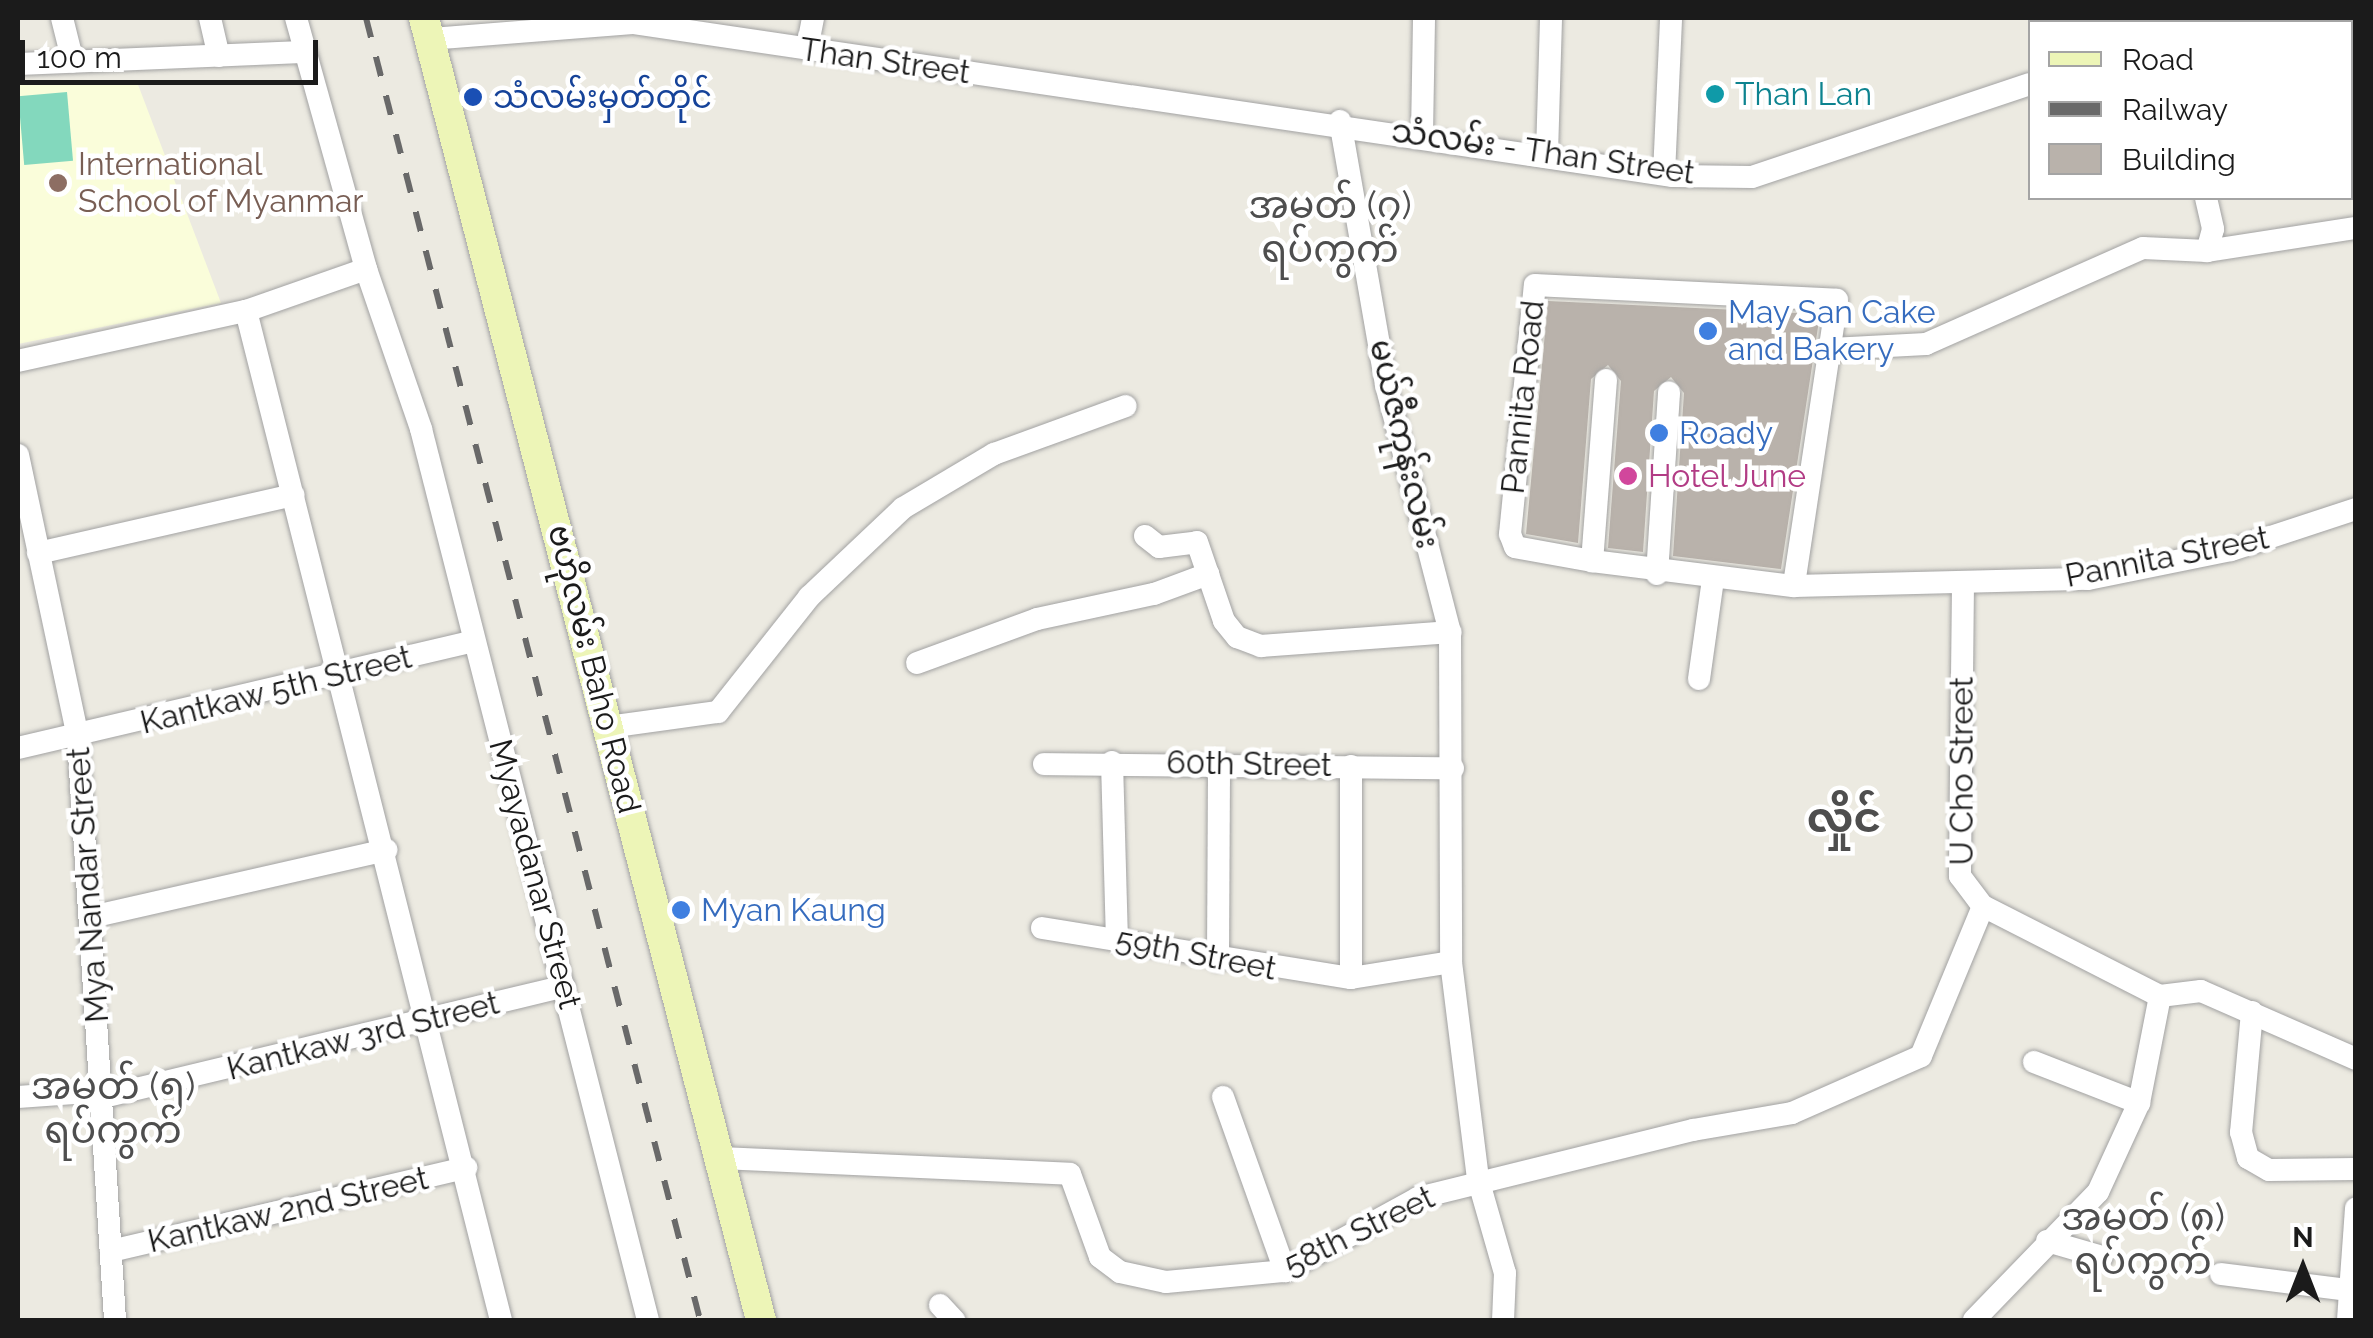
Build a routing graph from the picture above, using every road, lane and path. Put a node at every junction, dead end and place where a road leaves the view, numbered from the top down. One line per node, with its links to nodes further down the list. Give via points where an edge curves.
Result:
1 (62, 18): 14 (street)
2 (210, 18): 13 (street)
3 (296, 18): 12 (street, Myayadanar Street)
4 (813, 18): 11 (street)
5 (1424, 18): 18 (street)
6 (1551, 18): 19 (street)
7 (1671, 18): 20 (street)
8 (675, 23): 9 (street, Than Street); 11 (street, Than Street)
9 (514, 24): 10 (street, Than Street)
10 (427, 28): 47 (main road, ဗဟိုလမ်း Baho Road)
11 (807, 49): 17 (street, Than Street, via 1126,100)
12 (303, 52): 13 (street); 24 (street, Myayadanar Street)
13 (218, 56): 14 (street)
14 (72, 62): 15 (street)
15 (18, 64)
16 (2028, 85): 20 (street, သံလမ်း - Than Street, via 1752,177)
17 (1340, 121): 18 (street, သံလမ်း - Than Street); 42 (street, မယ်ဇီကုန်းလမ်း, via 1386,384)
18 (1422, 134): 19 (street, သံလမ်း - Than Street)
19 (1547, 154): 20 (street, သံလမ်း - Than Street)
20 (1664, 174)
21 (2206, 200): 23 (street, via 2213,229)
22 (2356, 228): 23 (street)
23 (2207, 251): 26 (street, via 2143,248 1926,344)
24 (366, 269): 25 (street); 43 (street, Myayadanar Street, via 421,428)
25 (246, 311): 27 (street); 32 (street)
26 (1830, 350): 36 (street, Pannita Road, via 1834,298 1534,285 1510,542); 41 (street)
27 (18, 362)
28 (1606, 380): 36 (street)
29 (1669, 392): 38 (street)
30 (1126, 406): 47 (street, via 994,454 903,508 808,597 718,712)
31 (18, 455): 35 (street, Mya Nandar Street)
32 (294, 495): 35 (street); 45 (street)
33 (2356, 509): 40 (street, Pannita Street, via 2231,550 2088,579)
34 (1145, 536): 37 (street, via 1159,547 1196,542)
35 (38, 553): 48 (street, Mya Nandar Street)
36 (1592, 560): 38 (street, Pannita Street)
37 (1208, 574): 42 (street, via 1224,621 1238,638 1261,646); 44 (street, via 1154,594 1037,619)
38 (1657, 574): 39 (street, Pannita Street)
39 (1713, 579): 41 (street, Pannita Street); 46 (street)
40 (1963, 583): 41 (street, Pannita Street); 56 (street, U Cho Street, via 1956,857)
41 (1794, 586)
42 (1450, 632): 54 (street, မယ်ဇီကုန်းလမ်း)
43 (474, 641): 45 (street, Kantkaw 5th Street); 63 (street, Myayadanar Street)
44 (918, 663)
45 (341, 676): 48 (street, Kantkaw 5th Street); 55 (street)
46 (1699, 679)
47 (608, 727): 73 (main road, ဗဟိုလမ်း Baho Road)
48 (78, 738): 49 (street, Kantkaw 5th Street); 57 (street, Mya Nandar Street)
49 (18, 748)
50 (1112, 762): 51 (street, 60th Street); 52 (street, 60th Street); 59 (street)
51 (1219, 762): 53 (street, 60th Street); 60 (street)
52 (1044, 764)
53 (1351, 766): 54 (street, 60th Street); 62 (street)
54 (1453, 768): 61 (street, မယ်ဇီကုန်းလမ်း)
55 (386, 850): 57 (street); 66 (street)
56 (1983, 906): 64 (street, U Cho Street); 76 (street, 58th Street, via 1921,1056 1792,1114)
57 (91, 917): 69 (street, Mya Nandar Street)
58 (1042, 928): 59 (street, 59th Street)
59 (1117, 938): 60 (street, 59th Street)
60 (1218, 960): 62 (street, 59th Street)
61 (1451, 962): 62 (street, 59th Street); 76 (street, မယ်ဇီကုန်းလမ်း)
62 (1351, 978)
63 (564, 986): 66 (street, Kantkaw 3rd Street); 86 (street, Myayadanar Street)
64 (2160, 996): 65 (street, via 2201,991); 72 (street)
65 (2252, 1012): 67 (street); 75 (street, via 2241,1132 2248,1158 2269,1170)
66 (427, 1022): 69 (street, Kantkaw 3rd Street); 74 (street)
67 (2356, 1059)
68 (2034, 1062): 72 (street)
69 (102, 1094): 70 (street, Kantkaw 3rd Street); 79 (street, Mya Nandar Street)
70 (18, 1096)
71 (1224, 1098): 81 (street)
72 (2139, 1103): 78 (street, via 2098,1192)
73 (721, 1158): 81 (street, 58th Street, via 1070,1174 1090,1237 1120,1272 1166,1282); 87 (main road, ဗဟိုလမ်း Baho Road)
74 (466, 1168): 79 (street, Kantkaw 2nd Street); 85 (street)
75 (2356, 1169)
76 (1478, 1179): 81 (street, 58th Street, via 1394,1208); 88 (street, မယ်ဇီကုန်းလမ်း, via 1504,1273)
77 (2356, 1208): 83 (street)
78 (2048, 1241): 80 (street); 89 (street)
79 (111, 1252): 84 (street, Mya Nandar Street)
80 (2102, 1257)
81 (1286, 1272)
82 (2221, 1274): 83 (street)
83 (2353, 1291): 90 (street)
84 (115, 1320)
85 (501, 1320)
86 (648, 1320)
87 (761, 1320)
88 (1503, 1320)
89 (1974, 1320)
90 (2348, 1320)

